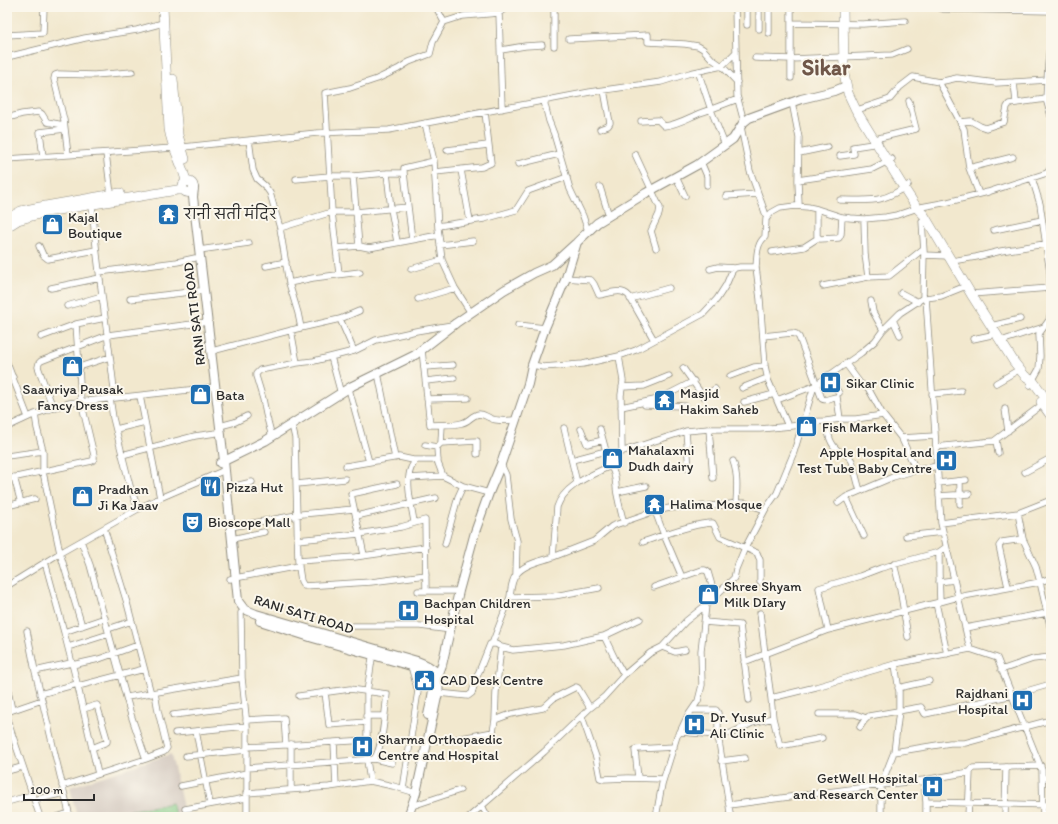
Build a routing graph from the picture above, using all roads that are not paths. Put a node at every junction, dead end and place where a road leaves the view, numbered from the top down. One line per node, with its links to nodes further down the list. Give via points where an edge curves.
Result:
1 (44, 7): 24 (street, via 43,33)
2 (162, 7): 18 (main road)
3 (168, 7): 71 (main road)
4 (436, 7): 17 (street)
5 (507, 7): 15 (street)
6 (554, 7): 28 (street)
7 (735, 7): 31 (street)
8 (748, 7): 21 (street)
9 (759, 7): 22 (street)
10 (769, 7): 23 (street)
11 (791, 7): 19 (street)
12 (843, 7): 20 (main road)
13 (937, 7): 14 (street, via 943,10)
14 (1051, 11)
15 (499, 13): 17 (street, via 463,16); 30 (street)
16 (905, 21): 20 (street)
17 (444, 22): 65 (street, via 433,42 430,54 378,79 325,93)
18 (163, 23): 32 (street, via 137,30 84,38); 71 (main road, via 168,123 170,136)
19 (791, 23): 20 (street); 35 (street)
20 (843, 24): 33 (main road)
21 (747, 25)
22 (758, 29)
23 (769, 32)
24 (7, 35)
25 (1051, 35): 40 (street)
26 (569, 39): 36 (street, via 648,35 648,42 698,46)
27 (542, 45): 30 (street)
28 (554, 46)
29 (907, 49): 33 (street, via 892,55)
30 (501, 50): 53 (street)
31 (736, 52): 36 (street); 41 (street)
32 (7, 57)
33 (844, 57): 35 (street); 44 (main road)
34 (754, 58): 35 (street)
35 (791, 58): 39 (street)
36 (722, 66): 37 (street); 41 (street)
37 (698, 71): 45 (street, via 661,82); 55 (street)
38 (132, 72): 63 (street, via 55,75)
39 (791, 78)
40 (1048, 80): 43 (street); 48 (street)
41 (736, 82): 46 (street)
42 (939, 82): 43 (street, via 957,78 996,83); 54 (street, via 913,77 890,99); 60 (street)
43 (1014, 82): 52 (street)
44 (846, 86): 47 (main road); 51 (street)
45 (604, 90): 49 (street); 64 (street, via 610,123)
46 (738, 99): 55 (street); 62 (street)
47 (851, 99): 54 (main road); 67 (main road)
48 (1046, 99): 52 (street); 57 (street)
49 (544, 101): 53 (street); 75 (street)
50 (909, 101): 67 (street, via 916,129)
51 (792, 102): 62 (street, via 749,118); 74 (street, via 799,138)
52 (1016, 102): 60 (street, via 1008,105 1005,120 1000,124 986,128 971,121)
53 (502, 109): 56 (street)
54 (860, 109): 67 (main road)
55 (711, 110): 59 (street, via 668,126 664,126 658,120); 69 (street)
56 (485, 112): 61 (street); 68 (street)
57 (1051, 116)
58 (7, 118): 63 (street, via 39,112 47,122)
59 (641, 121)
60 (960, 122): 86 (street, via 964,129)
61 (425, 123): 65 (street, via 389,130); 83 (street)
62 (742, 124): 69 (street, via 733,139); 104 (street, via 748,164)
63 (65, 127): 77 (street); 79 (street, via 40,132)
64 (600, 130)
65 (327, 133): 66 (street); 92 (street)
66 (249, 140): 71 (street); 127 (street, via 253,170 257,179 270,193)
67 (879, 141): 78 (street, via 853,147 854,154); 82 (main road)
68 (488, 145): 72 (street); 88 (street, via 491,163)
69 (725, 145): 84 (street)
70 (828, 147): 74 (street)
71 (178, 148): 73 (street); 100 (main road, via 188,168)
72 (447, 150)
73 (106, 153): 77 (street); 106 (street)
74 (799, 153): 98 (street)
75 (559, 154): 85 (street); 94 (street)
76 (635, 154): 103 (street)
77 (68, 155): 79 (street)
78 (840, 156)
79 (43, 157): 81 (street)
80 (1013, 157): 86 (street)
81 (7, 159)
82 (890, 160): 98 (street, via 872,169); 102 (main road)
83 (434, 161): 89 (street); 91 (street, via 404,168)
84 (701, 162): 95 (street); 99 (street, via 707,176)
85 (518, 164)
86 (969, 168): 105 (street)
87 (1051, 168): 96 (street, via 1047,173)
88 (461, 170): 89 (street); 124 (street)
89 (435, 172): 125 (street)
90 (387, 173): 91 (street); 93 (street); 114 (street)
91 (404, 174): 112 (street)
92 (330, 176): 93 (street); 97 (street); 115 (street)
93 (353, 176): 116 (street)
94 (567, 177): 124 (street, via 528,191 516,210); 129 (street)
95 (676, 177): 103 (street); 107 (street)
96 (1032, 178): 105 (street); 123 (street)
97 (296, 179)
98 (798, 180): 111 (street)
99 (707, 185)
100 (187, 186): 106 (main road); 110 (main road); 144 (street, RANI SATI ROAD, via 193,197); 147 (street)
101 (600, 187): 118 (street)
102 (906, 187): 109 (street, via 881,200); 117 (main road)
103 (651, 190): 118 (street); 142 (street, via 660,208 651,231)
104 (758, 194): 108 (street); 120 (street)
105 (979, 194): 117 (street, via 948,202)
106 (111, 195): 121 (main road, via 21,211)
107 (685, 196)
108 (726, 196)
109 (840, 200)
110 (92, 205): 126 (main road, via 32,216); 143 (street)
111 (799, 206): 113 (street); 120 (street, via 780,208)
112 (408, 207): 114 (street); 132 (street)
113 (817, 208): 119 (street); 131 (street)
114 (391, 209): 116 (street); 134 (street)
115 (332, 212): 116 (street); 127 (street); 141 (street)
116 (356, 212): 140 (street)
117 (921, 213): 122 (street); 146 (street); 148 (main road)
118 (609, 216): 129 (street)
119 (842, 217): 122 (street); 131 (street, via 839,238)
120 (767, 218): 153 (street, via 765,237 757,249)
121 (7, 219)
122 (864, 219): 160 (street)
123 (1042, 220): 128 (street); 138 (street)
124 (470, 221): 125 (street)
125 (438, 226): 130 (street)
126 (7, 227)
127 (280, 228): 150 (street)
128 (994, 230)
129 (588, 231): 135 (street)
130 (439, 235): 132 (street); 137 (street)
131 (818, 238): 145 (street, via 804,247)
132 (412, 240): 134 (street)
133 (473, 241): 137 (street)
134 (397, 242): 140 (street, via 369,248)
135 (577, 242): 161 (street); 181 (street, via 552,265 534,272)
136 (249, 243): 144 (street)
137 (440, 244): 149 (street)
138 (1048, 244): 148 (street); 158 (street)
139 (39, 246): 143 (street, via 43,255 48,258)
140 (359, 246): 141 (street)
141 (337, 248): 157 (street)
142 (656, 248)
143 (96, 250): 159 (street)
144 (200, 250): 186 (street, RANI SATI ROAD)
145 (772, 252)
146 (924, 252): 148 (street); 160 (street, via 891,275); 172 (street)
147 (195, 258): 159 (street); 169 (street)
148 (951, 259): 168 (main road)
149 (442, 260): 155 (street); 165 (street)
150 (286, 262): 151 (street); 162 (street)
151 (266, 266)
152 (734, 268): 153 (street); 154 (street, via 718,266); 201 (street, via 717,299 702,314)
153 (756, 268): 198 (street)
154 (710, 269)
155 (411, 270)
156 (360, 272): 157 (street)
157 (339, 274): 162 (street)
158 (1050, 274): 167 (street)
159 (99, 275): 164 (street); 171 (street)
160 (868, 277): 163 (street)
161 (566, 278): 175 (street, via 591,280 599,295 620,291 625,292); 192 (street)
162 (289, 283): 191 (street)
163 (824, 286)
164 (51, 288)
165 (455, 288): 174 (street); 181 (street)
166 (669, 288): 175 (street)
167 (1050, 288): 168 (street); 178 (street)
168 (969, 290): 172 (street); 195 (main road)
169 (199, 291): 173 (street); 186 (street)
170 (901, 293): 177 (street)
171 (102, 296): 179 (street); 182 (street)
172 (925, 298): 177 (street); 240 (street)
173 (130, 299)
174 (418, 299)
175 (630, 299): 201 (street)
176 (871, 301): 194 (street, via 873,312)
177 (918, 302): 185 (street)
178 (1051, 305): 190 (street, via 1049,320)
179 (67, 306)
180 (359, 311): 183 (street)
181 (471, 313): 188 (street)
182 (105, 318): 187 (street); 196 (street)
183 (340, 319): 191 (street); 205 (street)
184 (1020, 319): 195 (street)
185 (893, 320): 194 (street); 197 (street)
186 (205, 323): 196 (street); 204 (street, RANI SATI ROAD); 231 (street)
187 (76, 324): 199 (street); 202 (street)
188 (453, 325): 203 (street); 205 (street, via 376,340)
189 (518, 325): 192 (street)
190 (1044, 327): 195 (street); 228 (street, via 1039,334 1039,369)
191 (301, 328): 193 (street)
192 (545, 328): 213 (street)
193 (291, 330): 204 (street); 210 (street)
194 (883, 330): 211 (street, via 870,345)
195 (996, 334): 200 (street); 218 (main road)
196 (108, 335): 202 (street); 207 (street)
197 (900, 335)
198 (763, 336): 214 (street); 230 (street, via 796,334)
199 (41, 337)
200 (973, 338)
201 (654, 340): 206 (street)
202 (77, 346): 215 (street); 252 (street, via 41,361 38,365)
203 (422, 350): 216 (street); 219 (street)
204 (212, 351): 231 (street, RANI SATI ROAD)
205 (354, 351): 208 (street)
206 (619, 356): 213 (street, via 583,364); 232 (street)
207 (110, 357): 215 (street); 242 (street)
208 (331, 357): 210 (street); 238 (street)
209 (7, 362): 223 (street)
210 (297, 363): 277 (street, via 260,370 256,374)
211 (846, 364): 220 (street); 255 (street, via 860,383 868,388)
212 (453, 365): 216 (street)
213 (532, 366): 260 (street)
214 (765, 366): 222 (street); 225 (street)
215 (79, 367): 246 (street)
216 (425, 367): 226 (street)
217 (683, 368): 227 (street)
218 (1022, 372): 228 (main road); 229 (street)
219 (378, 373): 234 (street); 292 (street)
220 (828, 375): 230 (street); 237 (street)
221 (669, 376): 232 (street, via 644,386)
222 (730, 376)
223 (10, 378): 258 (street)
224 (454, 378): 226 (street)
225 (767, 378): 233 (street); 239 (street)
226 (426, 381): 244 (street)
227 (694, 382): 235 (street, via 703,396); 248 (street, via 664,397)
228 (1031, 383): 249 (main road)
229 (996, 384)
230 (814, 385): 245 (street); 259 (street, via 823,400 835,396 838,398); 263 (street)
231 (214, 387): 241 (street); 270 (street)
232 (622, 387): 251 (street)
233 (742, 388)
234 (349, 389): 238 (street); 298 (street)
235 (715, 389)
236 (960, 390): 240 (street)
237 (839, 393)
238 (341, 394): 265 (street)
239 (774, 394): 245 (street); 247 (street)
240 (932, 394): 276 (street)
241 (140, 396): 242 (street); 262 (street)
242 (112, 398): 246 (street); 269 (street)
243 (468, 398): 244 (street)
244 (427, 399): 264 (street, via 430,424)
245 (777, 400): 266 (street)
246 (81, 401): 252 (street); 306 (street, via 94,459)
247 (744, 402)
248 (639, 404): 250 (street); 251 (street)
249 (1047, 405): 257 (main road); 275 (street)
250 (685, 406)
251 (621, 407): 286 (street)
252 (53, 408): 254 (street)
253 (1005, 409): 275 (street)
254 (35, 414): 258 (street); 285 (street)
255 (883, 415): 259 (street, via 856,419); 278 (street)
256 (247, 416): 270 (street)
257 (1051, 416)
258 (28, 417): 267 (street)
259 (840, 418): 261 (street)
260 (515, 420): 264 (street, via 490,418 479,414 466,422); 299 (street)
261 (826, 421): 263 (street); 322 (street, via 830,441 838,450 850,456)
262 (145, 422): 269 (street); 284 (street)
263 (802, 423): 266 (street); 341 (street, via 794,452 777,493)
264 (442, 424): 282 (street)
265 (292, 425): 277 (street); 317 (street)
266 (788, 426): 273 (street, via 747,430)
267 (7, 427)
268 (564, 428): 296 (street)
269 (116, 429): 288 (street)
270 (218, 429): 284 (street); 300 (street)
271 (581, 429): 279 (street, via 587,444)
272 (600, 429): 279 (street)
273 (709, 429): 274 (street); 311 (street)
274 (686, 431): 286 (street); 304 (street)
275 (1008, 431): 280 (street)
276 (935, 436): 278 (street); 283 (street)
277 (272, 437): 300 (street)
278 (901, 438): 305 (street)
279 (603, 440): 290 (street)
280 (996, 440): 283 (street); 287 (street)
281 (425, 445): 282 (street)
282 (439, 445): 289 (street, via 476,441); 295 (street)
283 (936, 447): 303 (street)
284 (150, 448): 288 (street); 329 (street)
285 (43, 451): 291 (street); 306 (street)
286 (622, 452): 290 (street)
287 (998, 453)
288 (122, 454): 339 (street)
289 (477, 454)
290 (607, 454): 296 (street); 302 (street)
291 (7, 456)
292 (395, 458): 294 (street); 298 (street)
293 (1051, 458): 307 (street)
294 (415, 460): 295 (street); 310 (street)
295 (438, 460): 308 (street)
296 (572, 460): 315 (street)
297 (733, 461): 334 (street, via 737,477)
298 (369, 462): 301 (street)
299 (501, 464): 324 (street); 373 (street, via 506,476 511,519 517,541)
300 (222, 466): 321 (street, RANI SATI ROAD); 329 (street); 376 (street)
301 (346, 466)
302 (610, 466): 315 (street); 323 (street)
303 (937, 466): 305 (street); 316 (street)
304 (689, 469)
305 (916, 470): 322 (street)
306 (43, 472): 309 (street); 367 (street)
307 (1025, 472)
308 (443, 476): 310 (street); 319 (street)
309 (14, 478): 312 (street); 333 (street)
310 (409, 478): 336 (street)
311 (713, 478)
312 (7, 479)
313 (345, 479): 317 (street)
314 (252, 482): 321 (street)
315 (577, 483): 369 (street, via 559,502)
316 (938, 483): 325 (street, via 963,480); 327 (street)
317 (297, 484): 344 (street)
318 (397, 484): 340 (street, via 352,493)
319 (463, 486): 324 (street); 362 (street)
320 (646, 486): 323 (street)
321 (227, 488): 349 (street, RANI SATI ROAD)
322 (860, 491): 328 (street)
323 (617, 492): 347 (street)
324 (488, 493): 387 (street)
325 (961, 494): 326 (street); 327 (street); 337 (street)
326 (969, 494)
327 (939, 496): 348 (street)
328 (846, 497): 335 (street); 355 (street)
329 (160, 498): 339 (street)
330 (436, 498): 336 (street)
331 (35, 499): 333 (street)
332 (1051, 500): 343 (street)
333 (21, 503): 338 (street)
334 (736, 503): 341 (street, via 745,503); 342 (street)
335 (838, 503)
336 (411, 504): 345 (street); 346 (street)
337 (960, 504)
338 (7, 506)
339 (138, 509): 350 (street)
340 (354, 509): 344 (street); 345 (street)
341 (765, 510): 364 (street)
342 (655, 511): 347 (street); 354 (street)
343 (1018, 513): 348 (street); 358 (street)
344 (296, 515): 349 (street); 359 (street)
345 (356, 516): 353 (street)
346 (414, 522): 353 (street, via 401,527); 363 (street, via 425,520)
347 (624, 523): 369 (street, via 608,528 588,544)
348 (940, 523): 352 (street)
349 (231, 527): 357 (street, RANI SATI ROAD)
350 (104, 528): 360 (street); 403 (street)
351 (264, 532): 357 (street)
352 (943, 532): 356 (street); 365 (street)
353 (360, 534): 359 (street); 368 (street)
354 (664, 535): 361 (street); 364 (street, via 712,523 720,537); 375 (street)
355 (864, 536)
356 (906, 536)
357 (232, 539): 376 (street, RANI SATI ROAD)
358 (1023, 539): 381 (street); 384 (street, via 1002,542 999,546)
359 (297, 540): 371 (street)
360 (81, 542): 367 (street); 401 (street)
361 (643, 542)
362 (445, 544)
363 (426, 547): 368 (street); 374 (street)
364 (745, 547): 379 (street, via 759,556); 389 (street, via 734,578)
365 (946, 548): 366 (street); 378 (street)
366 (939, 552): 372 (street); 380 (street)
367 (60, 553): 370 (street); 405 (street)
368 (364, 555): 371 (street)
369 (553, 557): 373 (street, via 524,568)
370 (45, 562): 382 (street); 412 (street)
371 (298, 564): 374 (street, via 304,586 371,582); 376 (street)
372 (894, 564): 396 (street); 409 (street, via 819,588)
373 (516, 574): 390 (street)
374 (426, 575): 386 (street)
375 (682, 577): 383 (street); 389 (street, via 705,570 708,572)
376 (232, 578): 397 (street, via 233,602); 400 (street, RANI SATI ROAD, via 240,606)
377 (1051, 578): 381 (street)
378 (954, 580): 380 (street); 391 (street)
379 (760, 582)
380 (939, 582): 393 (street)
381 (1040, 582): 384 (street); 395 (street)
382 (7, 586)
383 (654, 587)
384 (1008, 587): 391 (street)
385 (598, 588): 390 (street, via 554,596)
386 (426, 591): 387 (street); 388 (street)
387 (458, 591): 408 (street)
388 (418, 592)
389 (715, 596): 394 (street)
390 (510, 597): 416 (street)
391 (958, 597): 393 (street); 407 (street)
392 (1051, 602): 395 (street)
393 (938, 603): 396 (street); 426 (street)
394 (706, 605): 404 (street); 420 (street, via 686,621)
395 (1045, 606): 399 (street)
396 (904, 610): 409 (street); 415 (street)
397 (241, 613): 400 (street); 437 (street)
398 (760, 613): 425 (street)
399 (1047, 613): 407 (street); 410 (street)
400 (255, 617): 423 (street, via 313,638)
401 (104, 618): 405 (street); 413 (street)
402 (640, 619): 414 (street)
403 (132, 621): 413 (street); 417 (street)
404 (704, 622): 428 (street, via 740,625); 457 (street, via 701,651 702,685 698,701)
405 (82, 626): 412 (street)
406 (353, 626): 408 (street, via 420,626)
407 (965, 628): 421 (street)
408 (451, 630): 438 (street)
409 (828, 630): 425 (street)
410 (1051, 630)
411 (27, 631): 434 (street)
412 (64, 632): 418 (street)
413 (108, 632): 418 (street); 424 (street)
414 (604, 636): 419 (street, via 550,647 513,650); 436 (street)
415 (908, 637)
416 (492, 644): 419 (street); 447 (street, via 472,693 468,696)
417 (138, 645): 424 (street); 432 (street)
418 (68, 647): 429 (street)
419 (501, 647): 468 (street)
420 (662, 647): 422 (street, via 675,652); 436 (street)
421 (970, 649): 426 (street); 433 (street, via 997,658)
422 (684, 650)
423 (373, 651): 431 (street); 438 (street, via 426,664 434,670); 445 (street)
424 (114, 653): 429 (street, via 99,659); 435 (street)
425 (765, 654): 428 (street); 452 (street)
426 (947, 654): 430 (street)
427 (1051, 657): 433 (street, via 1033,659)
428 (744, 662): 453 (street)
429 (72, 664): 434 (street); 441 (street)
430 (895, 664): 442 (street); 452 (street)
431 (412, 666): 438 (street); 516 (street, via 418,692)
432 (144, 669): 435 (street); 446 (street)
433 (1001, 670): 448 (street)
434 (35, 671): 450 (street)
435 (120, 674): 441 (street); 451 (street)
436 (624, 675): 455 (street)
437 (242, 678): 446 (street); 454 (street)
438 (435, 678): 447 (street, via 439,683); 516 (street)
439 (929, 681): 442 (street)
440 (1051, 684): 448 (street)
441 (78, 685): 450 (street); 456 (street)
442 (898, 688): 459 (street)
443 (7, 689): 458 (street)
444 (325, 692): 445 (street, via 350,689); 449 (street); 467 (street, via 329,725)
445 (366, 692): 462 (street, via 387,694); 467 (street)
446 (153, 693): 451 (street); 489 (street, via 167,748 164,752)
447 (438, 693): 479 (street)
448 (1013, 695): 459 (street, via 925,714 921,707); 471 (street)
449 (299, 696)
450 (41, 697): 458 (street); 511 (street)
451 (127, 697): 489 (street)
452 (771, 698): 464 (street)
453 (749, 700)
454 (245, 706): 461 (street); 470 (street)
455 (590, 708): 463 (street); 468 (street, via 576,687 554,698 543,708)
456 (83, 709): 483 (street); 483 (street, via 97,705 108,742)
457 (692, 710): 474 (street); 476 (street, via 716,710)
458 (10, 711)
459 (899, 711): 465 (street); 485 (street)
460 (819, 714): 465 (street, via 855,714)
461 (173, 715)
462 (384, 716): 467 (street); 490 (street, via 380,744)
463 (582, 717): 503 (street, via 600,778); 529 (street)
464 (773, 718): 476 (street, via 752,723 732,734); 477 (street, via 780,746)
465 (866, 718): 472 (street)
466 (7, 719): 495 (street)
467 (367, 719): 478 (street)
468 (495, 720): 479 (street, via 491,734 451,740)
469 (1051, 720): 471 (street)
470 (246, 723): 473 (street); 481 (street, via 284,718); 484 (street)
471 (1024, 727): 485 (street, via 965,743); 497 (street)
472 (860, 728)
473 (196, 731): 475 (street); 486 (street)
474 (680, 732): 476 (street); 482 (street)
475 (175, 733)
476 (718, 735): 492 (street)
477 (822, 738)
478 (368, 740): 480 (street); 491 (street)
479 (428, 740): 516 (street)
480 (334, 742): 481 (street); 493 (street)
481 (289, 744): 484 (street); 496 (street)
482 (674, 747): 503 (street, via 636,749); 506 (street)
483 (92, 748): 502 (street)
484 (247, 748): 486 (street); 500 (street)
485 (894, 752): 510 (street)
486 (200, 755): 487 (street); 508 (street)
487 (186, 756)
488 (745, 758): 492 (street)
489 (146, 759): 502 (street)
490 (374, 759): 491 (street); 494 (street)
491 (367, 760): 493 (street); 509 (street)
492 (721, 761): 526 (street)
493 (335, 762): 496 (street); 513 (street)
494 (392, 763)
495 (22, 766): 499 (street); 519 (street)
496 (291, 766): 500 (street); 514 (street)
497 (1041, 766): 498 (street); 504 (street)
498 (1006, 767): 501 (street, via 973,768); 524 (street)
499 (7, 771)
500 (246, 771): 508 (street); 518 (street)
501 (970, 772): 507 (street); 522 (street)
502 (98, 774): 511 (street)
503 (638, 778): 506 (street)
504 (1042, 778): 505 (street); 525 (street)
505 (1051, 778)
506 (664, 779): 539 (street)
507 (924, 780): 510 (street); 521 (street)
508 (205, 781): 512 (street); 523 (street)
509 (370, 781): 513 (street); 516 (street)
510 (881, 785): 526 (street); 541 (street)
511 (62, 786): 517 (street)
512 (181, 786)
513 (336, 786): 514 (street)
514 (291, 789): 518 (street)
515 (460, 790): 528 (street)
516 (410, 791): 528 (street); 535 (street)
517 (64, 793): 519 (street); 531 (street)
518 (246, 795): 523 (street); 534 (street)
519 (33, 798): 520 (street); 532 (street)
520 (7, 802)
521 (926, 802): 522 (street); 542 (street)
522 (968, 803): 524 (street); 543 (street)
523 (210, 804): 530 (street)
524 (1006, 804): 525 (street); 544 (street)
525 (1043, 804): 527 (street); 545 (street)
526 (729, 805): 540 (street)
527 (1051, 805)
528 (412, 806): 536 (street)
529 (482, 806): 537 (street); 538 (street)
530 (185, 810)
531 (69, 815): 533 (street)
532 (40, 817)
533 (57, 817)
534 (247, 817)
535 (402, 817)
536 (408, 817)
537 (469, 817)
538 (488, 817)
539 (656, 817)
540 (728, 817)
541 (881, 817)
542 (926, 817)
543 (968, 817)
544 (1005, 817)
545 (1043, 817)

